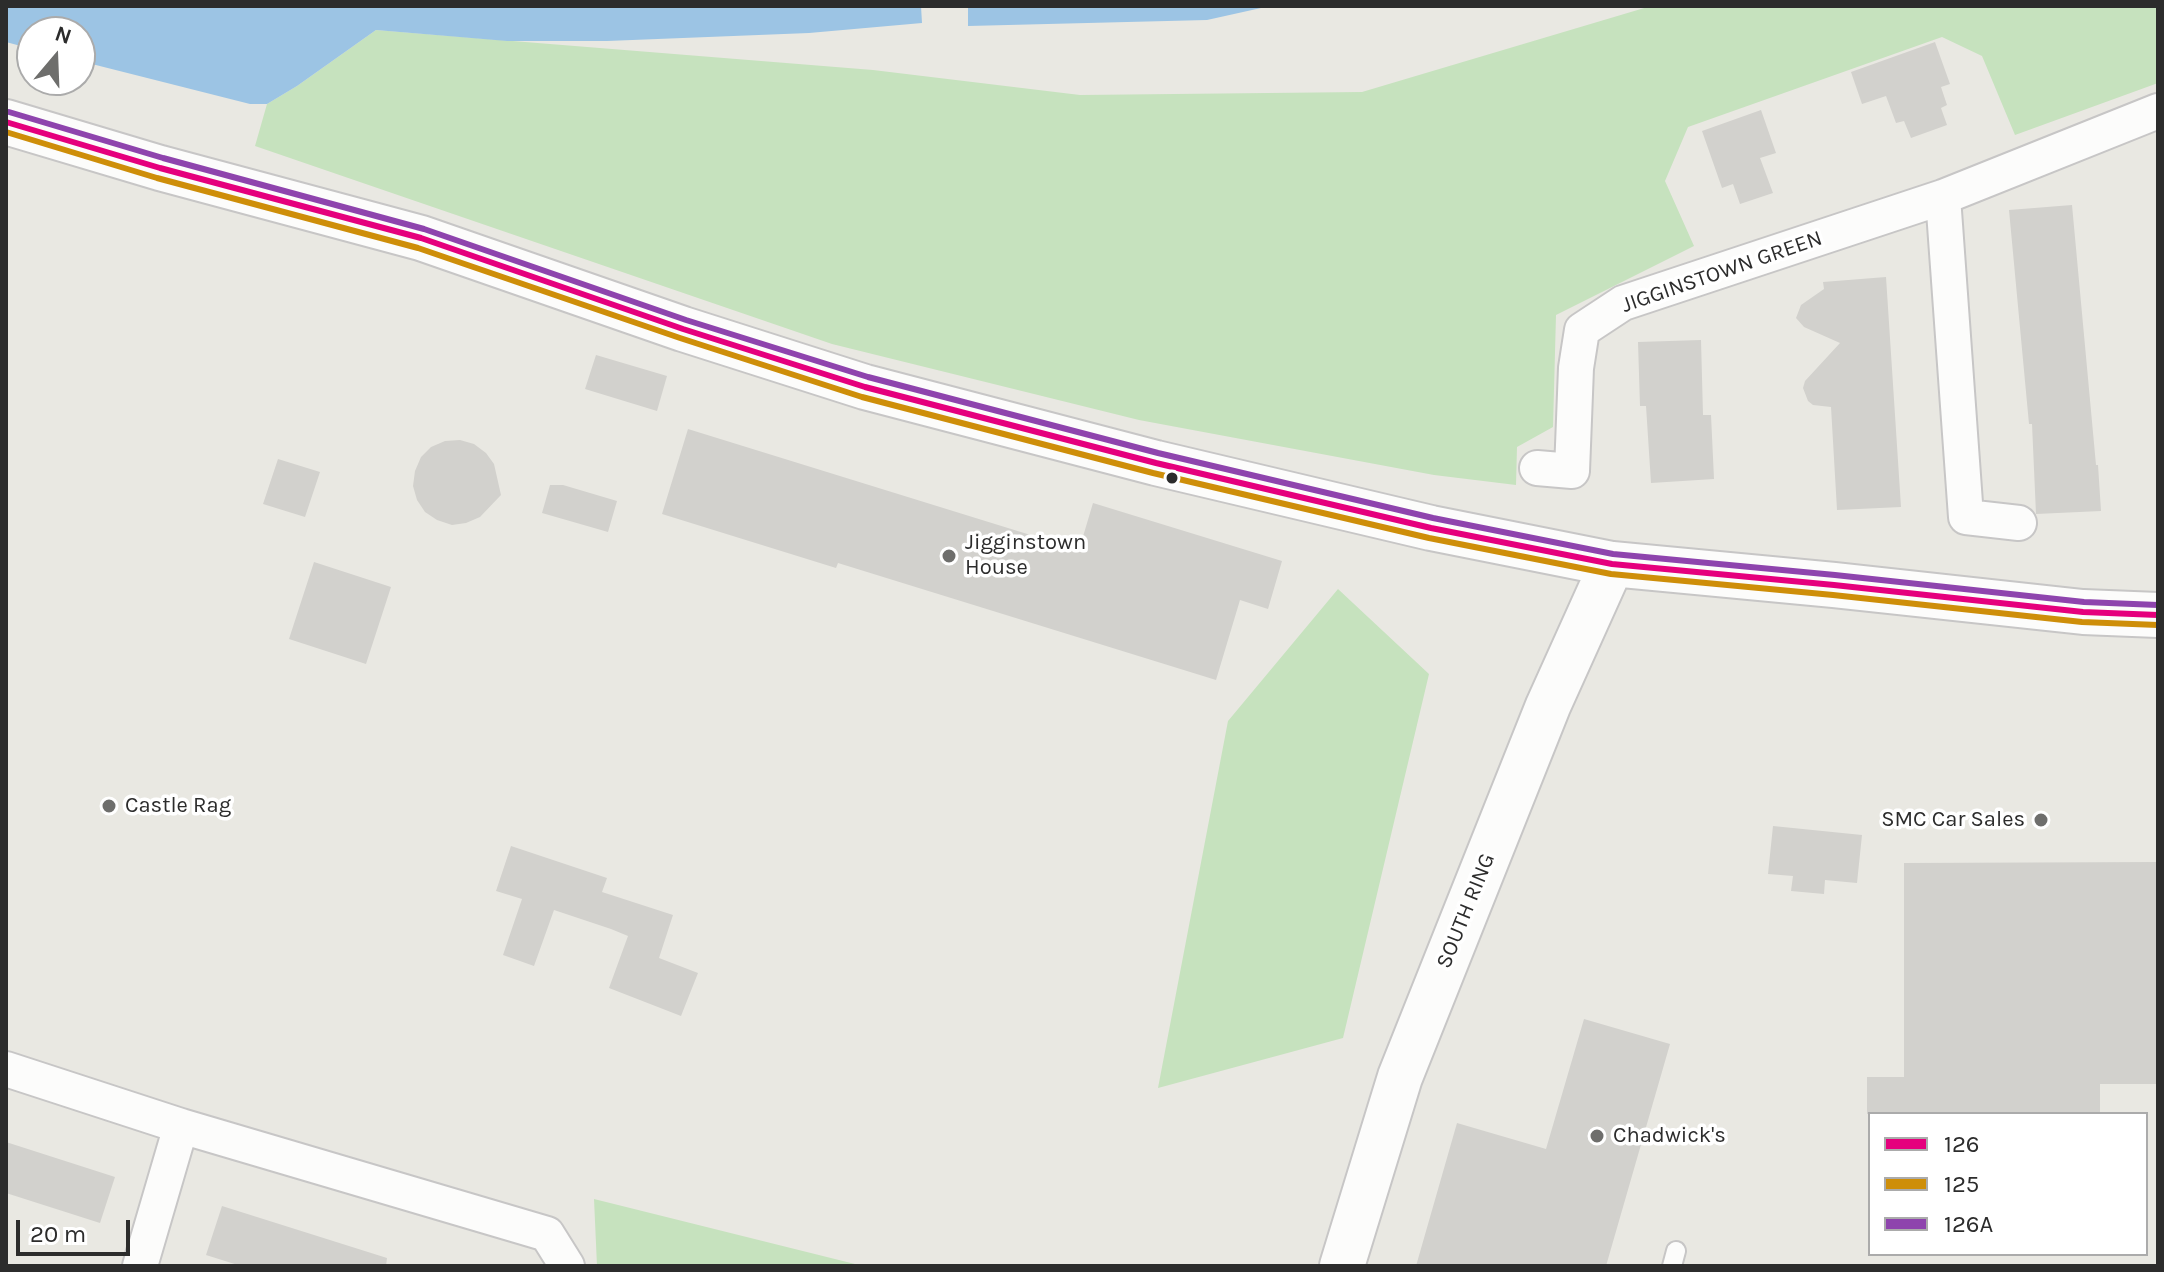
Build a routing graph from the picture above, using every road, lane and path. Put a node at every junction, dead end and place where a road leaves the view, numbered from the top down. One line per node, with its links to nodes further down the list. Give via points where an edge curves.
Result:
1 (2158, 111): 3 (street, JIGGINSTOWN GREEN)
2 (6, 122): 6 (main road, via 421,238 865,387 1263,489)
3 (1943, 197): 4 (street, JIGGINSTOWN GREEN, via 1623,303 1582,330 1572,471); 5 (street, via 1966,517)
4 (1537, 468)
5 (2019, 523)
6 (1612, 564): 7 (main road); 12 (main road, SOUTH RING, via 1548,706 1400,1077)
7 (2158, 615)
8 (6, 1069): 9 (street)
9 (181, 1126): 10 (street); 11 (street, via 547,1234)
10 (140, 1266)
11 (567, 1266)
12 (1342, 1266)

